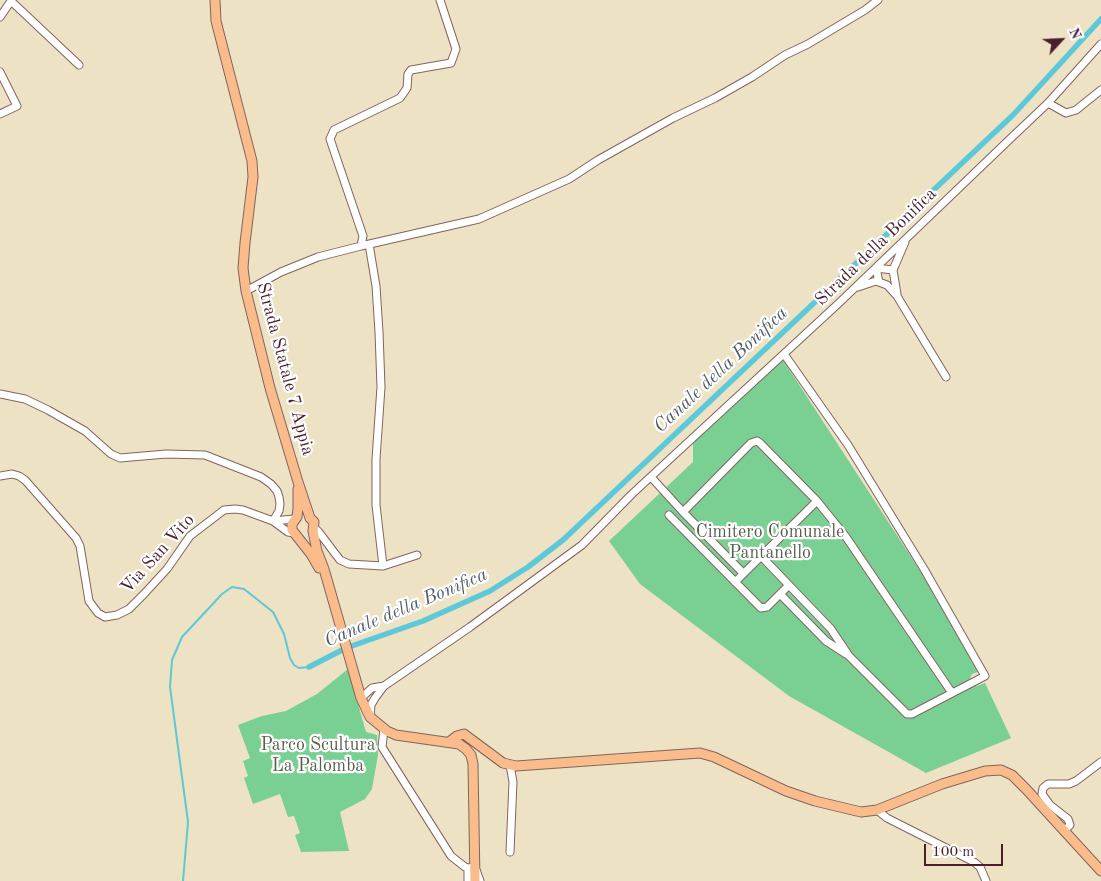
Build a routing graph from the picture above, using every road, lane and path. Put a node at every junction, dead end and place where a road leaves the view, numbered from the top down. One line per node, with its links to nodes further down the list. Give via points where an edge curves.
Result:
1 (215, 0): 19 (main road, Strada Statale 7 Appia, via 216,21 252,161 253,177 244,243)
2 (440, 0): 14 (street, via 456,49 451,63 412,70 400,98 334,130 330,139 363,236)
3 (878, 0): 13 (street, via 752,77 672,118 560,184 479,219)
4 (11, 1): 5 (street); 7 (street)
5 (0, 17)
6 (1101, 44): 10 (street, Strada della Bonifica)
7 (78, 65)
8 (0, 72): 11 (street, via 17,106)
9 (1101, 90): 10 (street, via 1076,110 1066,113)
10 (1048, 102): 12 (street, Strada della Bonifica)
11 (0, 114)
12 (906, 239): 15 (street, Strada della Bonifica); 16 (street)
13 (370, 244): 14 (street); 37 (street, via 379,332 381,386 376,505)
14 (360, 246): 19 (street, via 318,257)
15 (876, 268): 16 (street); 17 (street); 18 (street, Strada della Bonifica)
16 (893, 270): 20 (street)
17 (879, 282): 18 (street); 20 (street, via 887,285)
18 (856, 287): 21 (street, Strada della Bonifica)
19 (246, 291): 26 (main road, Strada Statale 7 Appia)
20 (897, 296): 22 (street)
21 (784, 354): 25 (street, Strada della Bonifica); 47 (street, via 853,453 985,676)
22 (946, 377)
23 (0, 394): 32 (street, via 26,399 48,410 85,431 120,458 205,455 261,477 271,484 279,497 279,512)
24 (0, 476): 32 (street, Via San Vito, via 12,474 26,480 76,538 90,601 98,614 105,617 129,609 167,569 190,536 224,510 243,510)
25 (651, 477): 28 (street); 45 (street, Strada della Bonifica, via 582,545)
26 (298, 482): 30 (main road, Strada Statale 7 Appia); 31 (main road, Strada Statale 7 Appia)
27 (817, 501): 28 (street, via 757,441 751,443); 36 (street); 47 (street, via 846,537)
28 (683, 512): 38 (street)
29 (669, 515): 40 (street)
30 (295, 518): 31 (main road, via 302,515); 32 (street, Via San Vito); 34 (main road, Strada Statale 7 Appia, via 292,524)
31 (310, 518): 33 (main road, Strada Statale 7 Appia, via 314,522)
32 (273, 522): 34 (street, Via San Vito)
33 (314, 530): 34 (main road, via 307,537); 37 (street, via 340,560 349,564); 39 (main road, Strada Statale 7 Appia)
34 (296, 535): 39 (main road, Strada Statale 7 Appia)
35 (417, 555): 37 (street)
36 (762, 556): 38 (street); 41 (street)
37 (383, 566)
38 (743, 573): 40 (street)
39 (326, 578): 44 (main road, Strada Statale 7 Appia)
40 (734, 582): 42 (street, via 761,608 767,607)
41 (789, 585): 42 (street); 43 (street, via 831,628)
42 (780, 594): 43 (street, via 826,641)
43 (849, 656): 47 (street, via 907,714)
44 (354, 675): 46 (street); 48 (main road, Strada Statale 7 Appia)
45 (384, 686): 46 (street); 49 (street)
46 (372, 688): 48 (street)
47 (952, 693)
48 (361, 698): 49 (street); 50 (main road, Strada Statale 7 Appia)
49 (375, 698): 50 (street)
50 (370, 717): 51 (main road, Strada Statale 7 Appia)
51 (384, 729): 52 (main road, Strada Statale 7 Appia, via 410,738); 58 (street, via 382,748 451,856)
52 (449, 742): 54 (main road, via 464,734); 58 (main road, Strada Statale 7 Appia, via 466,749 473,764)
53 (1101, 762): 56 (street, via 1076,781 1048,784 1043,788 1042,794 1050,805 1068,819 1070,825)
54 (510, 765): 55 (main road, via 700,753 816,801 861,812); 57 (street, via 513,782)
55 (877, 810): 56 (main road, via 942,784 985,771 1001,770 1012,776); 63 (street, via 974,862)
56 (1064, 831): 59 (main road)
57 (510, 852)
58 (472, 867): 60 (street); 61 (main road, Strada Statale 7 Appia); 62 (street)
59 (1101, 871)
60 (468, 881)
61 (475, 881)
62 (480, 881)
63 (986, 881)

